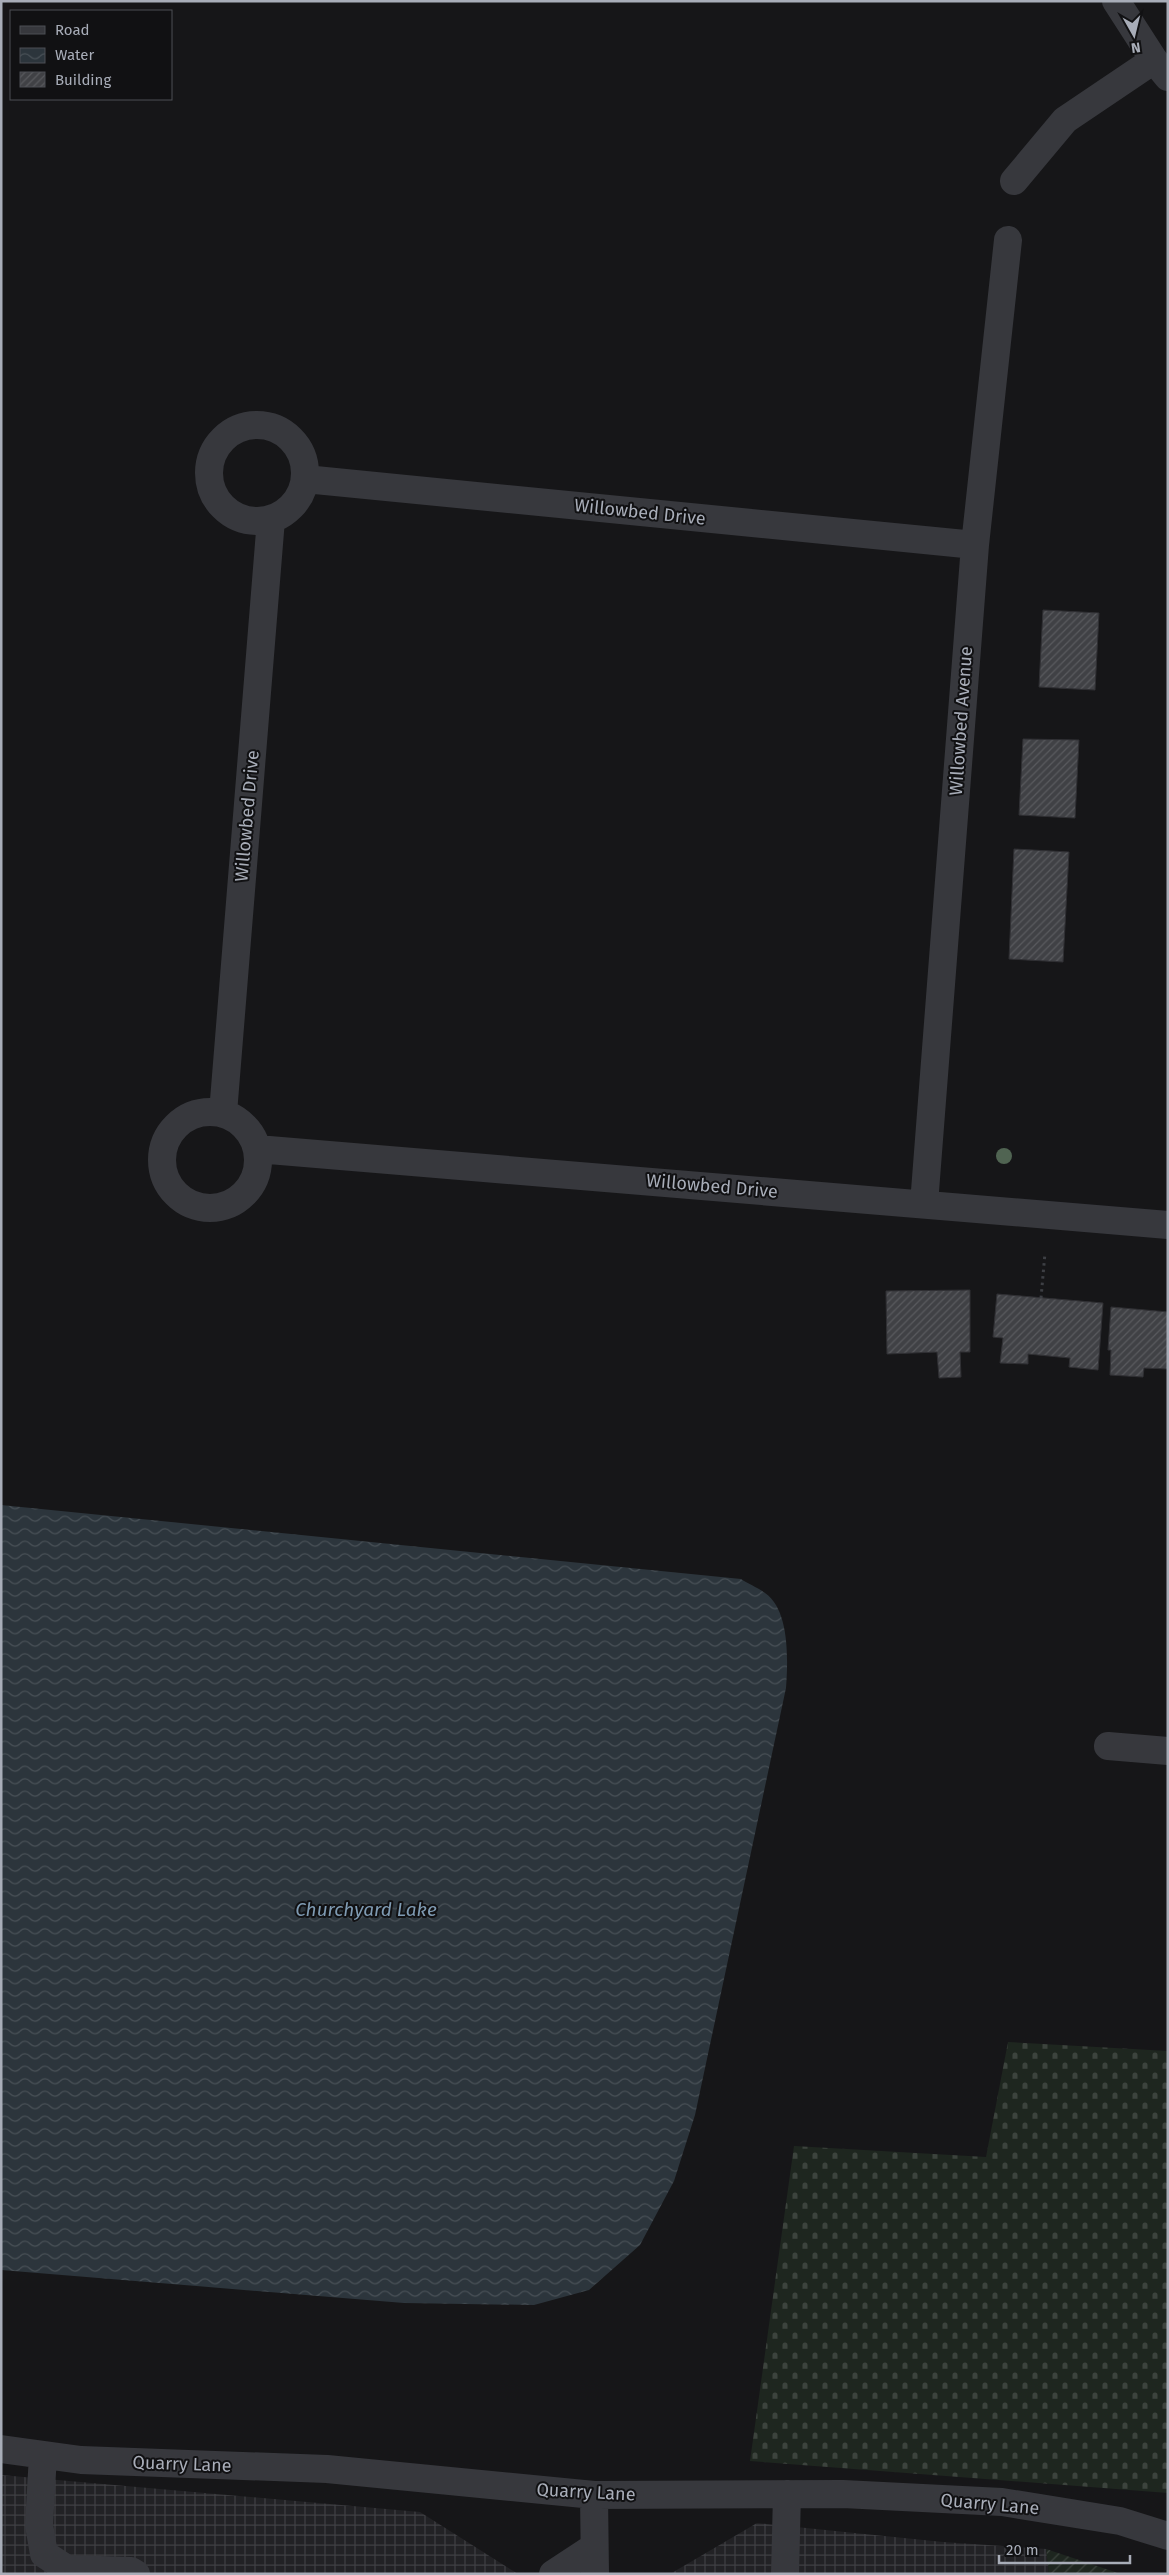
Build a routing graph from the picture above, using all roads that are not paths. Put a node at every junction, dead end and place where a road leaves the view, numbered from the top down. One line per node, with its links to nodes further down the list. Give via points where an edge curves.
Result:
1 (1116, 1): 2 (street)
2 (1161, 68): 3 (street, via 1065,120)
3 (1014, 181)
4 (1008, 240): 7 (street, Willowbed Avenue)
5 (305, 479): 6 (street, via 304,488 291,509); 6 (street, via 302,454 285,433 269,426 252,425 236,429 222,439 210,459 208,475 212,492 228,512 243,520 260,522); 7 (street, Willowbed Drive)
6 (271, 519): 8 (street, Willowbed Drive)
7 (975, 545): 10 (street, Willowbed Avenue)
8 (223, 1113): 9 (street, via 246,1128); 9 (street, via 189,1116 176,1126 164,1146 162,1163 174,1194 196,1207 214,1209 230,1205 244,1196 257,1174)
9 (257, 1149): 10 (street, Willowbed Drive)
10 (924, 1204): 11 (street, Willowbed Drive)
11 (1168, 1225)
12 (1108, 1746): 13 (street)
13 (1168, 1751)
14 (1, 2449): 15 (street, Quarry Lane)
15 (43, 2455): 17 (street, Quarry Lane, via 81,2460 327,2469); 20 (street, via 39,2525 44,2554 67,2569 131,2570)
16 (787, 2494): 17 (street, Quarry Lane); 18 (street, Quarry Lane, via 1002,2502 1120,2521); 23 (street)
17 (594, 2495): 19 (street)
18 (1168, 2536)
19 (594, 2547): 21 (street); 22 (street)
20 (136, 2574)
21 (553, 2574)
22 (595, 2574)
23 (785, 2574)

